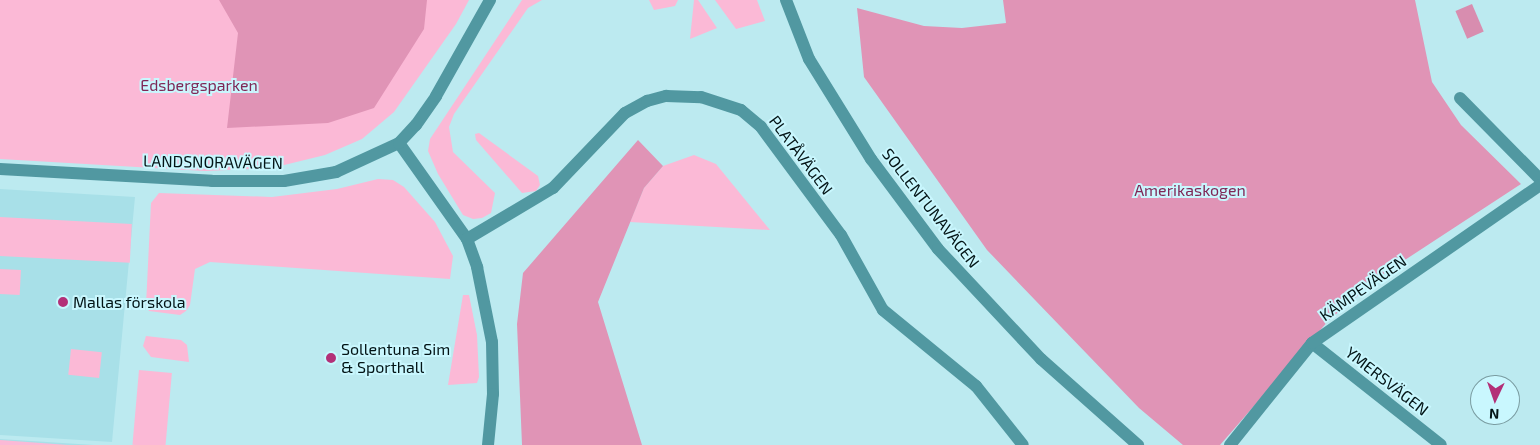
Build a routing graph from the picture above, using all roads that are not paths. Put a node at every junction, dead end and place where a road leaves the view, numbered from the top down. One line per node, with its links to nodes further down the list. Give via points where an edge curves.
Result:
1 (490, 0): 4 (street, LANDSNORAVÄGEN, via 436,96)
2 (786, 0): 12 (street, SOLLENTUNAVÄGEN, via 809,59 871,159 938,249 1041,360)
3 (1460, 98): 6 (street)
4 (399, 143): 5 (street, LANDSNORAVÄGEN, via 336,172 284,181 212,181); 8 (street)
5 (0, 169)
6 (1540, 179)
7 (1540, 185): 9 (street, KÄMPEVÄGEN)
8 (467, 239): 10 (street, via 477,267 492,342 493,394); 11 (street, PLATÅVÄGEN, via 553,188 625,113 647,101 666,96 701,96 742,110 761,127 841,236 883,310 976,386)
9 (1312, 343): 13 (street, KÄMPEVÄGEN); 14 (street, YMERSVÄGEN)
10 (488, 445)
11 (1023, 445)
12 (1138, 445)
13 (1230, 445)
14 (1441, 445)

